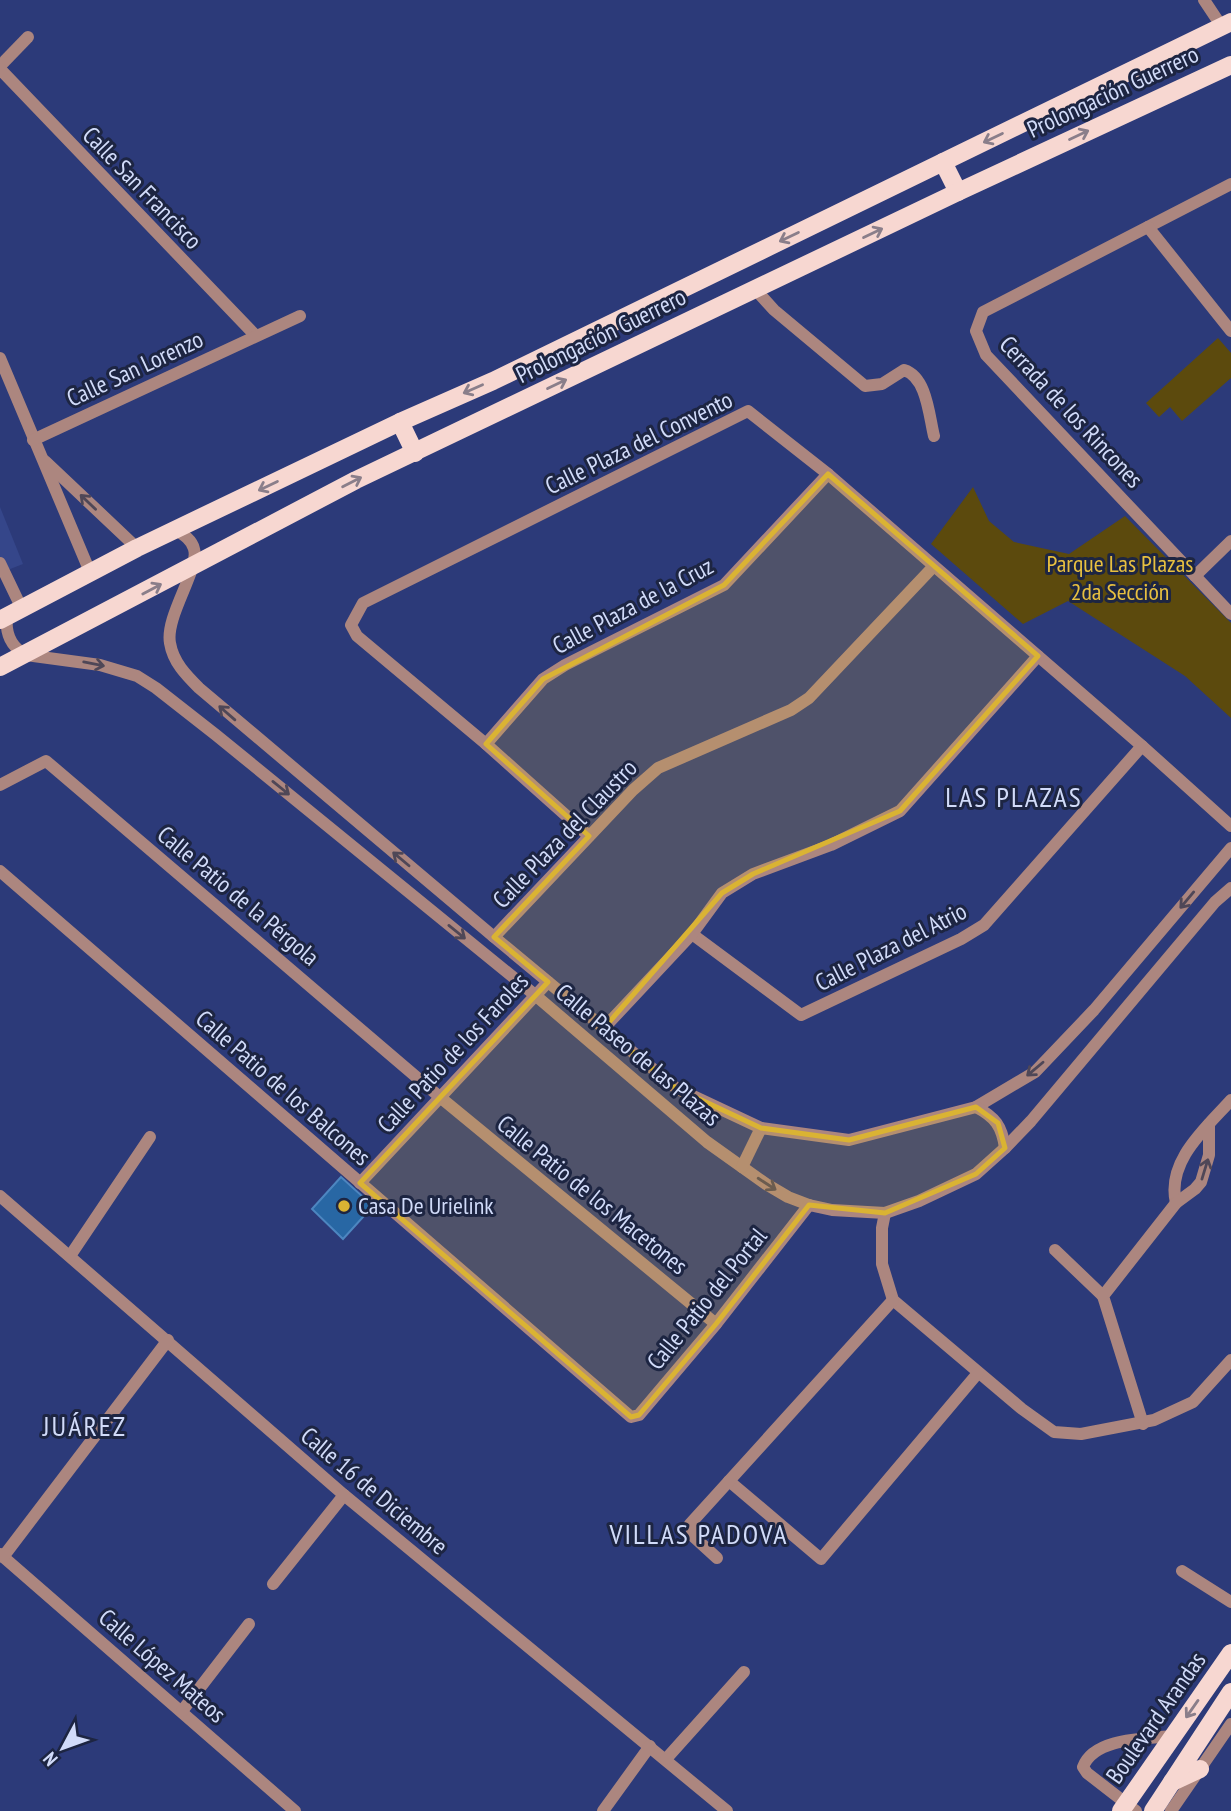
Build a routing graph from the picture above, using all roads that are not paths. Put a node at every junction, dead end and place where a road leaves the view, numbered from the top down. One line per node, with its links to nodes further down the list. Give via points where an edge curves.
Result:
1 (1204, 0): 2 (street)
2 (1226, 25): 6 (main road, Prolongación Guerrero, one-way to 6)
3 (27, 37): 5 (street)
4 (1231, 65): 8 (main road, Prolongación Guerrero, one-way to 4)
5 (0, 68): 13 (street, Calle San Francisco)
6 (943, 162): 8 (main road); 15 (main road, Prolongación Guerrero, one-way to 15)
7 (1231, 184): 9 (street, Cerrada de los Rincones)
8 (958, 192): 10 (main road, Prolongación Guerrero, one-way to 8)
9 (1148, 227): 12 (street); 28 (street, Cerrada de los Rincones, via 983,312 976,331 986,355)
10 (755, 289): 16 (street, via 865,386 882,384 904,370 913,373 920,381); 18 (main road, Prolongación Guerrero, one-way to 10)
11 (300, 316): 13 (street, Calle San Lorenzo)
12 (1231, 331)
13 (255, 335): 17 (street, Calle San Lorenzo)
14 (0, 358): 17 (street)
15 (400, 422): 18 (main road); 21 (main road, Prolongación Guerrero, one-way to 21)
16 (934, 436)
17 (33, 440): 19 (street)
18 (415, 453): 26 (main road, Prolongación Guerrero, one-way to 18)
19 (40, 456): 23 (street, one-way to 19); 27 (street)
20 (828, 474): 25 (street, Calle Plaza del Convento); 34 (street, Calle Plaza de la Cruz, via 724,585 565,664 543,679); 34 (street, Calle Plaza del Convento, via 748,411 363,603 351,625 357,636)
21 (176, 530): 23 (main road, Prolongación Guerrero); 26 (street, Calle Paseo de las Plazas, via 194,548)
22 (1231, 541): 28 (street)
23 (137, 548): 27 (main road, Prolongación Guerrero)
24 (1, 566): 30 (street)
25 (933, 567): 32 (street, Calle Plaza del Convento); 38 (street, Calle Plaza del Claustro, via 809,698 658,768)
26 (191, 568): 31 (main road, Prolongación Guerrero, one-way to 26); 43 (street, Calle Paseo de las Plazas, one-way to 26, via 183,671 169,634)
27 (90, 572): 30 (main road, Prolongación Guerrero)
28 (1195, 576): 29 (street, Cerrada de los Rincones)
29 (1231, 614)
30 (10, 615): 31 (street, via 6,625 10,640)
31 (26, 655): 33 (main road, Prolongación Guerrero); 45 (street, Calle Paseo de las Plazas, one-way to 45, via 100,665 137,676 156,688)
32 (1038, 656): 35 (street, Calle Plaza del Convento); 42 (street, via 900,811 831,845 752,874 722,893)
33 (0, 667)
34 (486, 744): 38 (street, Calle Plaza del Convento)
35 (1142, 746): 37 (street, Calle Plaza del Convento); 42 (street, Calle Plaza del Atrio, via 984,925 801,1016)
36 (0, 785): 47 (street, Calle Patio de la Pérgola, via 46,761)
37 (1231, 825)
38 (589, 836): 43 (street, Calle Plaza del Claustro)
39 (1231, 848): 49 (street, Calle Paseo de las Plazas, one-way to 49, via 1094,1010 1035,1072)
40 (0, 870): 55 (street, Calle Patio de los Balcones)
41 (1231, 888): 53 (street, Calle Paseo de las Plazas)
42 (691, 934): 46 (street)
43 (494, 937): 44 (street, Calle Paseo de las Plazas)
44 (548, 982): 45 (street, Calle Patio de los Faroles); 46 (street, Calle Paseo de las Plazas)
45 (535, 995): 47 (street, Calle Patio de los Faroles); 54 (street, Calle Paseo de las Plazas)
46 (604, 1028): 51 (street, Calle Paseo de las Plazas, via 676,1087)
47 (441, 1098): 55 (street, Calle Patio de los Faroles); 64 (street, Calle Patio de los Macetones)
48 (1231, 1100): 50 (street)
49 (976, 1107): 51 (street, Calle Paseo de las Plazas, via 849,1140); 53 (street, via 998,1123)
50 (1209, 1124): 57 (street, via 1185,1152 1174,1193); 57 (street, one-way to 50, via 1195,1189 1206,1169)
51 (761, 1128): 54 (street)
52 (150, 1137): 61 (street)
53 (1005, 1148): 59 (street, Calle Paseo de las Plazas, via 976,1174)
54 (742, 1167): 58 (street, Calle Paseo de las Plazas, one-way to 58)
55 (360, 1182): 68 (street, Calle Patio de los Balcones)
56 (0, 1196): 61 (street, Calle 16 de Diciembre)
57 (1176, 1203): 62 (street)
58 (809, 1205): 59 (street, Calle Paseo de las Plazas); 64 (street, Calle Patio del Portal)
59 (885, 1213): 63 (street, via 882,1264)
60 (1055, 1250): 62 (street)
61 (70, 1256): 65 (street, Calle 16 de Diciembre)
62 (1104, 1296): 69 (street)
63 (893, 1300): 67 (street); 70 (street)
64 (716, 1324): 68 (street, Calle Patio del Portal)
65 (168, 1340): 71 (street, Calle 16 de Diciembre); 72 (street)
66 (1231, 1360): 69 (street, via 1193,1402)
67 (978, 1373): 69 (street, via 1054,1432 1081,1434); 70 (street, via 821,1559)
68 (636, 1417)
69 (1143, 1424)
70 (729, 1481): 73 (street, via 690,1524 694,1537)
71 (344, 1495): 75 (street); 84 (street, Calle 16 de Diciembre)
72 (2, 1555): 81 (street, Calle López Mateos)
73 (718, 1558)
74 (1182, 1572): 76 (street)
75 (273, 1584)
76 (1231, 1602)
77 (249, 1624): 81 (street)
78 (1231, 1653): 83 (main road, Boulevard Arandas, one-way to 83)
79 (744, 1672): 85 (street)
80 (1231, 1692): 87 (main road, Boulevard Arandas)
81 (182, 1711): 89 (street, Calle López Mateos)
82 (1231, 1724): 86 (street)
83 (1173, 1737): 88 (main road, Boulevard Arandas); 88 (street, via 1119,1741 1086,1760 1083,1767 1087,1773)
84 (650, 1746): 85 (street, Calle 16 de Diciembre); 90 (street)
85 (666, 1759): 91 (street, Calle 16 de Diciembre)
86 (1200, 1769): 87 (main road); 93 (street)
87 (1172, 1782): 92 (main road, Boulevard Arandas)
88 (1128, 1809)
89 (295, 1811)
90 (603, 1811)
91 (727, 1811)
92 (1153, 1811)
93 (1171, 1811)

